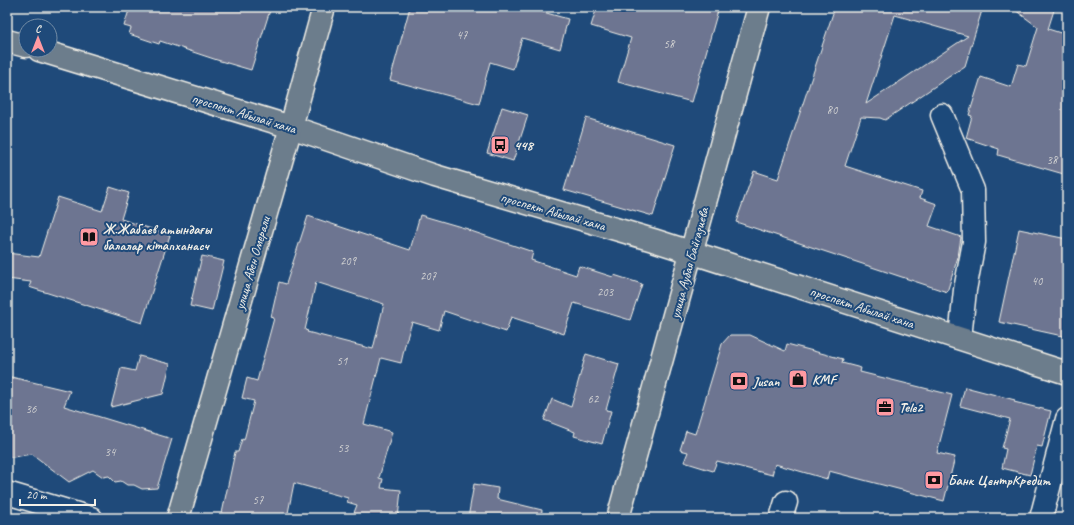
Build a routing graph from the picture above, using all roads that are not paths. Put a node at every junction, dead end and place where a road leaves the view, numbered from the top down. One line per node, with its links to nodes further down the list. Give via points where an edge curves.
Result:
1 (324, 7): 7 (main road, улица Абен Омерали)
2 (759, 7): 8 (main road, улица Аубая Байгазиева)
3 (7, 41): 4 (main road)
4 (18, 44)
5 (58, 56): 7 (main road, проспект Абылай хана)
6 (942, 115): 9 (street, via 973,190 974,242)
7 (291, 127): 8 (main road, проспект Абылай хана, via 435,176); 14 (main road, улица Абен Омерали)
8 (692, 253): 9 (main road, проспект Абылай хана); 15 (main road, улица Аубая Байгазиева)
9 (960, 338): 10 (main road, проспект Абылай хана)
10 (1067, 373)
11 (1067, 419): 16 (street)
12 (7, 493): 13 (street)
13 (91, 518)
14 (178, 518)
15 (618, 518)
16 (1040, 518)

